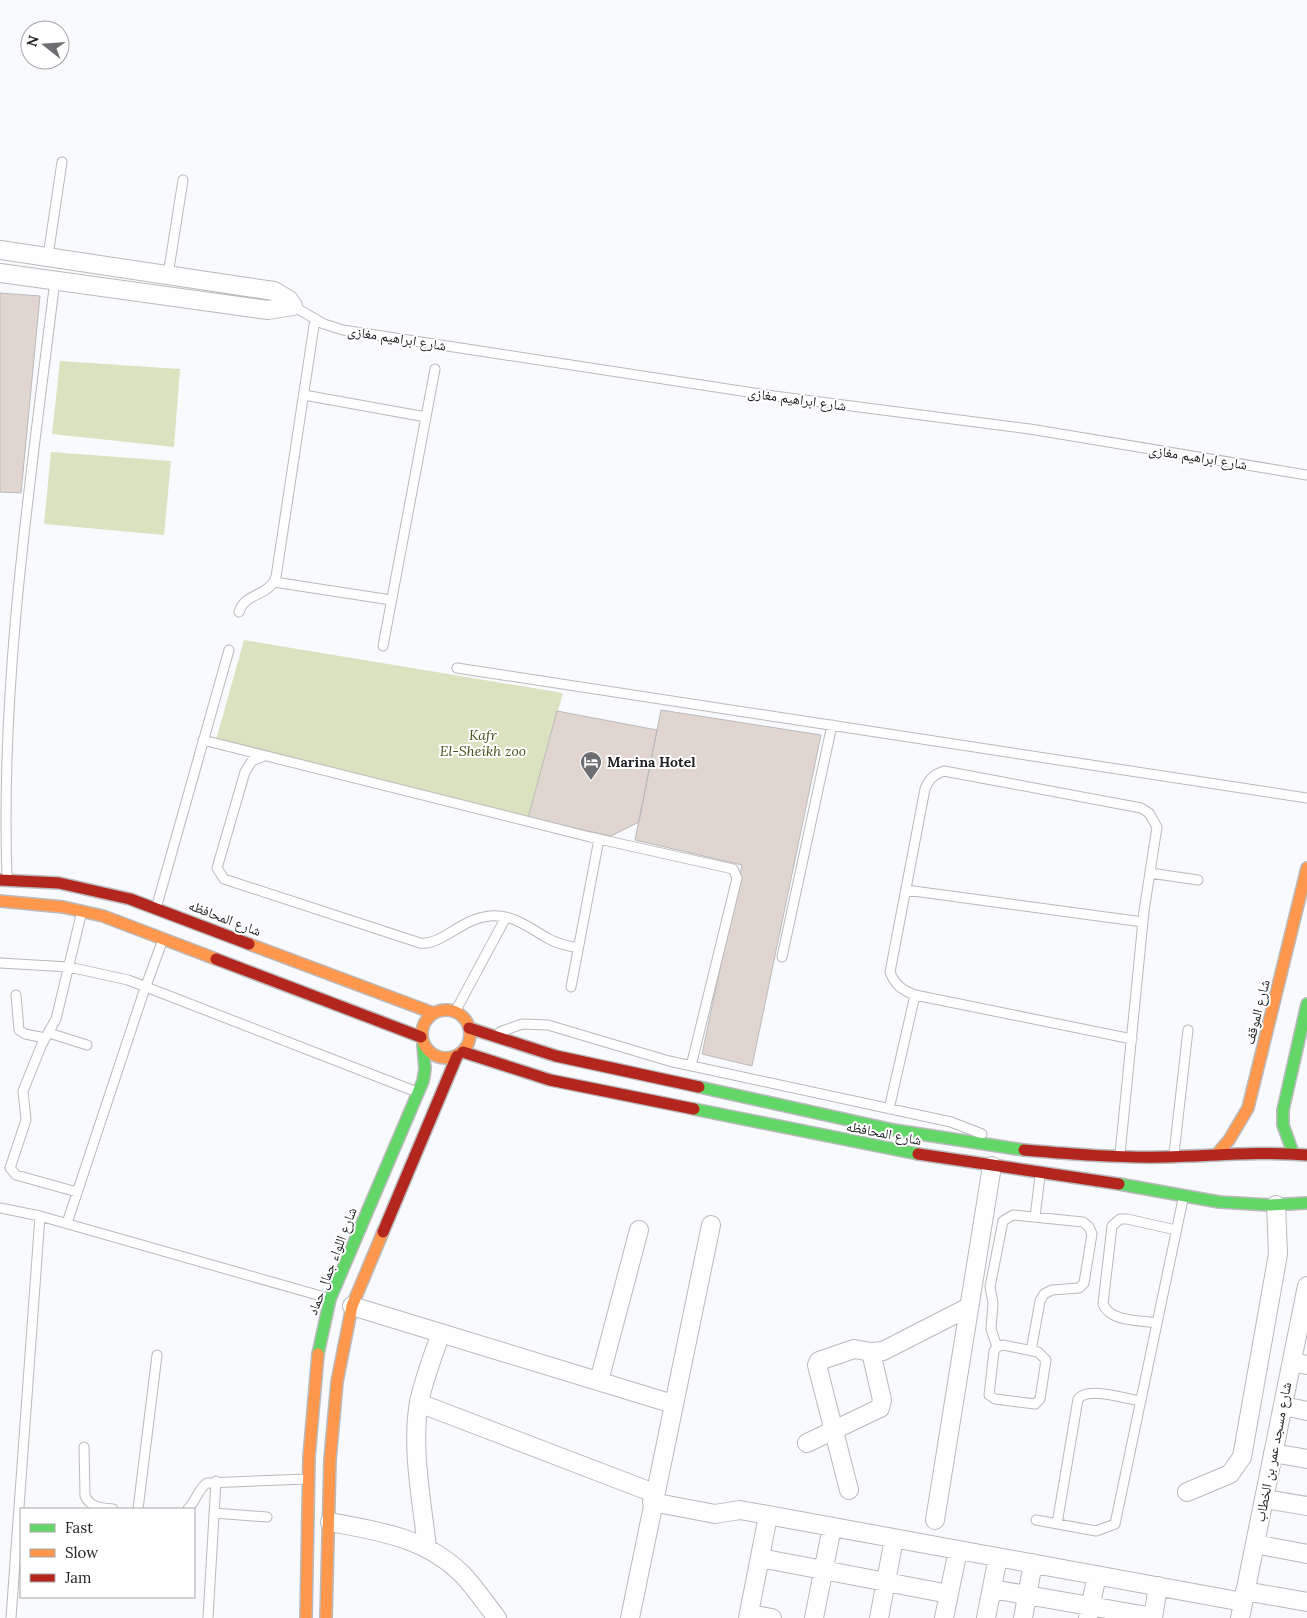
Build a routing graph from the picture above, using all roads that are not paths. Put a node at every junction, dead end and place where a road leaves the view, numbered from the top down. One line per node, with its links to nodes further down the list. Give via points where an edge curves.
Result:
1 (62, 162): 4 (lane)
2 (183, 180): 6 (lane)
3 (0, 250): 4 (street, شارع ابراهيم مغازى)
4 (48, 256): 6 (street, شارع ابراهيم مغازى)
5 (0, 273): 7 (street)
6 (171, 275): 8 (street); 9 (street, شارع ابراهيم مغازى, via 274,291)
7 (55, 280): 8 (street); 28 (lane, via 15,614 6,758)
8 (172, 296): 9 (street, via 268,310)
9 (293, 306): 10 (lane, شارع ابراهيم مغازى)
10 (315, 319): 12 (lane); 14 (lane, شارع ابراهيم مغازى, via 343,330 774,396 1030,430)
11 (435, 370): 13 (lane)
12 (304, 395): 13 (lane); 15 (lane)
13 (426, 418): 16 (lane)
14 (1307, 475)
15 (274, 582): 16 (lane); 17 (lane, via 264,592 247,599)
16 (391, 600): 18 (lane)
17 (239, 612)
18 (383, 646)
19 (229, 650): 22 (lane)
20 (456, 668): 21 (lane)
21 (832, 725): 24 (lane); 38 (lane)
22 (203, 740): 23 (lane); 32 (lane)
23 (264, 756): 25 (lane); 34 (lane, via 252,761 244,772 217,868 224,879 426,944 476,918)
24 (1307, 798)
25 (599, 839): 37 (lane); 56 (lane, via 736,872)
26 (1307, 868): 65 (main road, شارع الموقف, via 1248,1108)
27 (1150, 873): 29 (lane); 30 (lane, via 1157,827 1149,813 1141,808 944,771 935,774 925,789); 35 (lane)
28 (3, 880): 32 (main road, شارع المحافظه, via 59,883 94,889)
29 (1198, 880)
30 (906, 890): 35 (lane); 44 (lane, via 890,972 899,987)
31 (0, 901): 33 (main road)
32 (156, 908): 47 (main road, شارع المحافظه)
33 (82, 910): 36 (main road); 40 (lane)
34 (506, 917): 37 (lane, via 520,921 555,942); 46 (lane)
35 (1143, 922): 52 (lane)
36 (164, 938): 41 (lane); 53 (main road)
37 (578, 948): 42 (lane)
38 (782, 958)
39 (0, 963): 40 (lane)
40 (69, 967): 41 (lane, via 108,974); 50 (lane, via 56,1019)
41 (145, 987): 58 (lane); 73 (lane)
42 (571, 987)
43 (16, 995): 50 (lane, via 20,1030 25,1034)
44 (916, 995): 52 (lane); 60 (lane)
45 (1307, 1004): 64 (main road, via 1283,1110 1286,1140)
46 (455, 1012): 47 (main road); 48 (main road)
47 (433, 1013): 53 (main road, via 424,1023)
48 (469, 1028): 51 (main road, شارع المحافظه); 55 (main road, via 468,1045)
49 (1188, 1030): 68 (lane)
50 (47, 1036): 54 (lane); 73 (lane, via 23,1091 26,1120 10,1168 16,1175)
51 (492, 1037): 56 (lane, via 522,1024 548,1025); 57 (main road, شارع المحافظه, via 556,1056)
52 (1132, 1039): 67 (lane)
53 (422, 1041): 55 (main road, via 428,1051 442,1059); 58 (main road, شارع اللواء جمال حماد, via 425,1069)
54 (87, 1045)
55 (460, 1054): 69 (main road); 70 (main road, شارع المحافظه, via 550,1080 893,1150)
56 (686, 1065): 57 (main road); 59 (lane)
57 (676, 1082): 61 (main road, شارع المحافظه)
58 (418, 1093): 63 (main road, شارع اللواء جمال حماد)
59 (826, 1095): 60 (lane); 61 (main road)
60 (889, 1109): 62 (lane, via 965,1126)
61 (822, 1114): 62 (main road, شارع المحافظه, via 894,1130)
62 (1003, 1147): 71 (main road, شارع المحافظه)
63 (394, 1150): 69 (main road); 85 (main road, شارع اللواء جمال حماد)
64 (1293, 1153): 65 (main road, شارع المحافظه); 66 (main road, شارع المحافظه)
65 (1217, 1154): 68 (main road, شارع المحافظه)
66 (1307, 1155)
67 (1120, 1157): 68 (main road, شارع المحافظه); 71 (main road, شارع المحافظه)
68 (1174, 1157)
69 (414, 1159): 86 (main road)
70 (992, 1166): 72 (main road, شارع المحافظه); 87 (street)
71 (1104, 1169): 72 (main road, شارع المحافظه); 74 (main road, شارع المحافظه)
72 (1041, 1173): 79 (lane)
73 (77, 1192): 80 (lane)
74 (1184, 1196): 76 (main road, شارع المحافظه, via 1236,1204); 83 (lane)
75 (1307, 1203): 76 (main road, شارع المحافظه)
76 (1276, 1205): 110 (street, via 1278,1254 1242,1457 1230,1474)
77 (0, 1208): 78 (lane)
78 (40, 1216): 80 (lane); 145 (lane)
79 (1035, 1217): 91 (lane, via 1013,1215 1005,1218 1001,1225 990,1287 993,1304 991,1329); 92 (lane, via 1080,1221 1089,1227 1092,1234 1084,1283 1079,1288 1052,1290 1044,1294)
80 (67, 1223): 85 (lane)
81 (711, 1225): 99 (street)
82 (639, 1230): 96 (street)
83 (1176, 1230): 89 (lane); 89 (lane, via 1127,1219 1120,1219 1112,1226 1105,1309 1114,1316)
84 (1307, 1286): 88 (street, شارع مسجد عمر بن الخطاب)
85 (330, 1299): 107 (main road, شارع اللواء جمال حماد, via 312,1389)
86 (352, 1306): 90 (street); 122 (main road, via 334,1392)
87 (969, 1307): 93 (street, via 889,1348); 120 (street)
88 (1305, 1307): 95 (street, شارع مسجد عمر بن الخطاب)
89 (1157, 1324): 97 (lane)
90 (441, 1333): 96 (street); 98 (street)
91 (997, 1346): 92 (lane); 92 (lane, via 989,1394 995,1399 1031,1405 1040,1399 1047,1364 1041,1354)
92 (1031, 1351)
93 (871, 1352): 102 (street, via 882,1404); 102 (street, via 847,1350 817,1363)
94 (157, 1355): 115 (lane)
95 (1299, 1364): 100 (street, شارع مسجد عمر بن الخطاب)
96 (599, 1381): 99 (street)
97 (1141, 1401): 123 (lane, via 1115,1524 1096,1531); 123 (lane, via 1091,1392 1078,1399)
98 (419, 1403): 111 (street); 127 (street, via 417,1448)
99 (673, 1404): 111 (street)
100 (1283, 1406): 101 (street); 105 (street, شارع مسجد عمر بن الخطاب)
101 (1307, 1410)
102 (834, 1430): 103 (street); 109 (street)
103 (807, 1443)
104 (84, 1447): 114 (lane, via 85,1496)
105 (1273, 1453): 106 (street); 112 (street, شارع مسجد عمر بن الخطاب)
106 (1307, 1459)
107 (310, 1479): 108 (lane); 147 (main road, شارع اللواء جمال حماد)
108 (216, 1481): 116 (lane, via 204,1486); 117 (lane)
109 (849, 1490)
110 (1187, 1492)
111 (653, 1498): 118 (street, via 715,1514 735,1510); 150 (street)
112 (1264, 1499): 113 (street); 126 (street, شارع مسجد عمر بن الخطاب)
113 (1307, 1506)
114 (97, 1508)
115 (138, 1508)
116 (189, 1508)
117 (214, 1514): 119 (lane); 146 (lane)
118 (768, 1516): 124 (street); 131 (street)
119 (267, 1517)
120 (936, 1520)
121 (1036, 1520): 123 (lane)
122 (330, 1522): 127 (street, via 400,1536); 148 (main road)
123 (1057, 1524)
124 (832, 1527): 125 (street); 133 (street)
125 (894, 1538): 128 (street); 135 (street)
126 (1255, 1544): 129 (street); 141 (street, شارع مسجد عمر بن الخطاب)
127 (427, 1548): 149 (street, via 462,1574)
128 (958, 1550): 130 (street); 138 (street)
129 (1307, 1554)
130 (998, 1557): 132 (street); 137 (street)
131 (760, 1558): 133 (street); 143 (street)
132 (1033, 1564): 134 (street); 139 (street)
133 (824, 1570): 135 (street); 152 (street)
134 (1097, 1575): 136 (street); 142 (street)
135 (886, 1582): 138 (street); 153 (street)
136 (1158, 1586): 141 (street); 144 (street)
137 (992, 1589): 139 (street); 155 (street)
138 (949, 1594): 154 (street)
139 (1027, 1595): 142 (street); 156 (street)
140 (1307, 1602): 141 (street)
141 (1243, 1603)
142 (1090, 1612): 144 (street)
143 (749, 1616): 151 (street)
144 (1153, 1617)
145 (11, 1618)
146 (208, 1618)
147 (306, 1618)
148 (326, 1618)
149 (497, 1618)
150 (630, 1618)
151 (772, 1618)
152 (814, 1618)
153 (879, 1618)
154 (944, 1618)
155 (986, 1618)
156 (1023, 1618)

